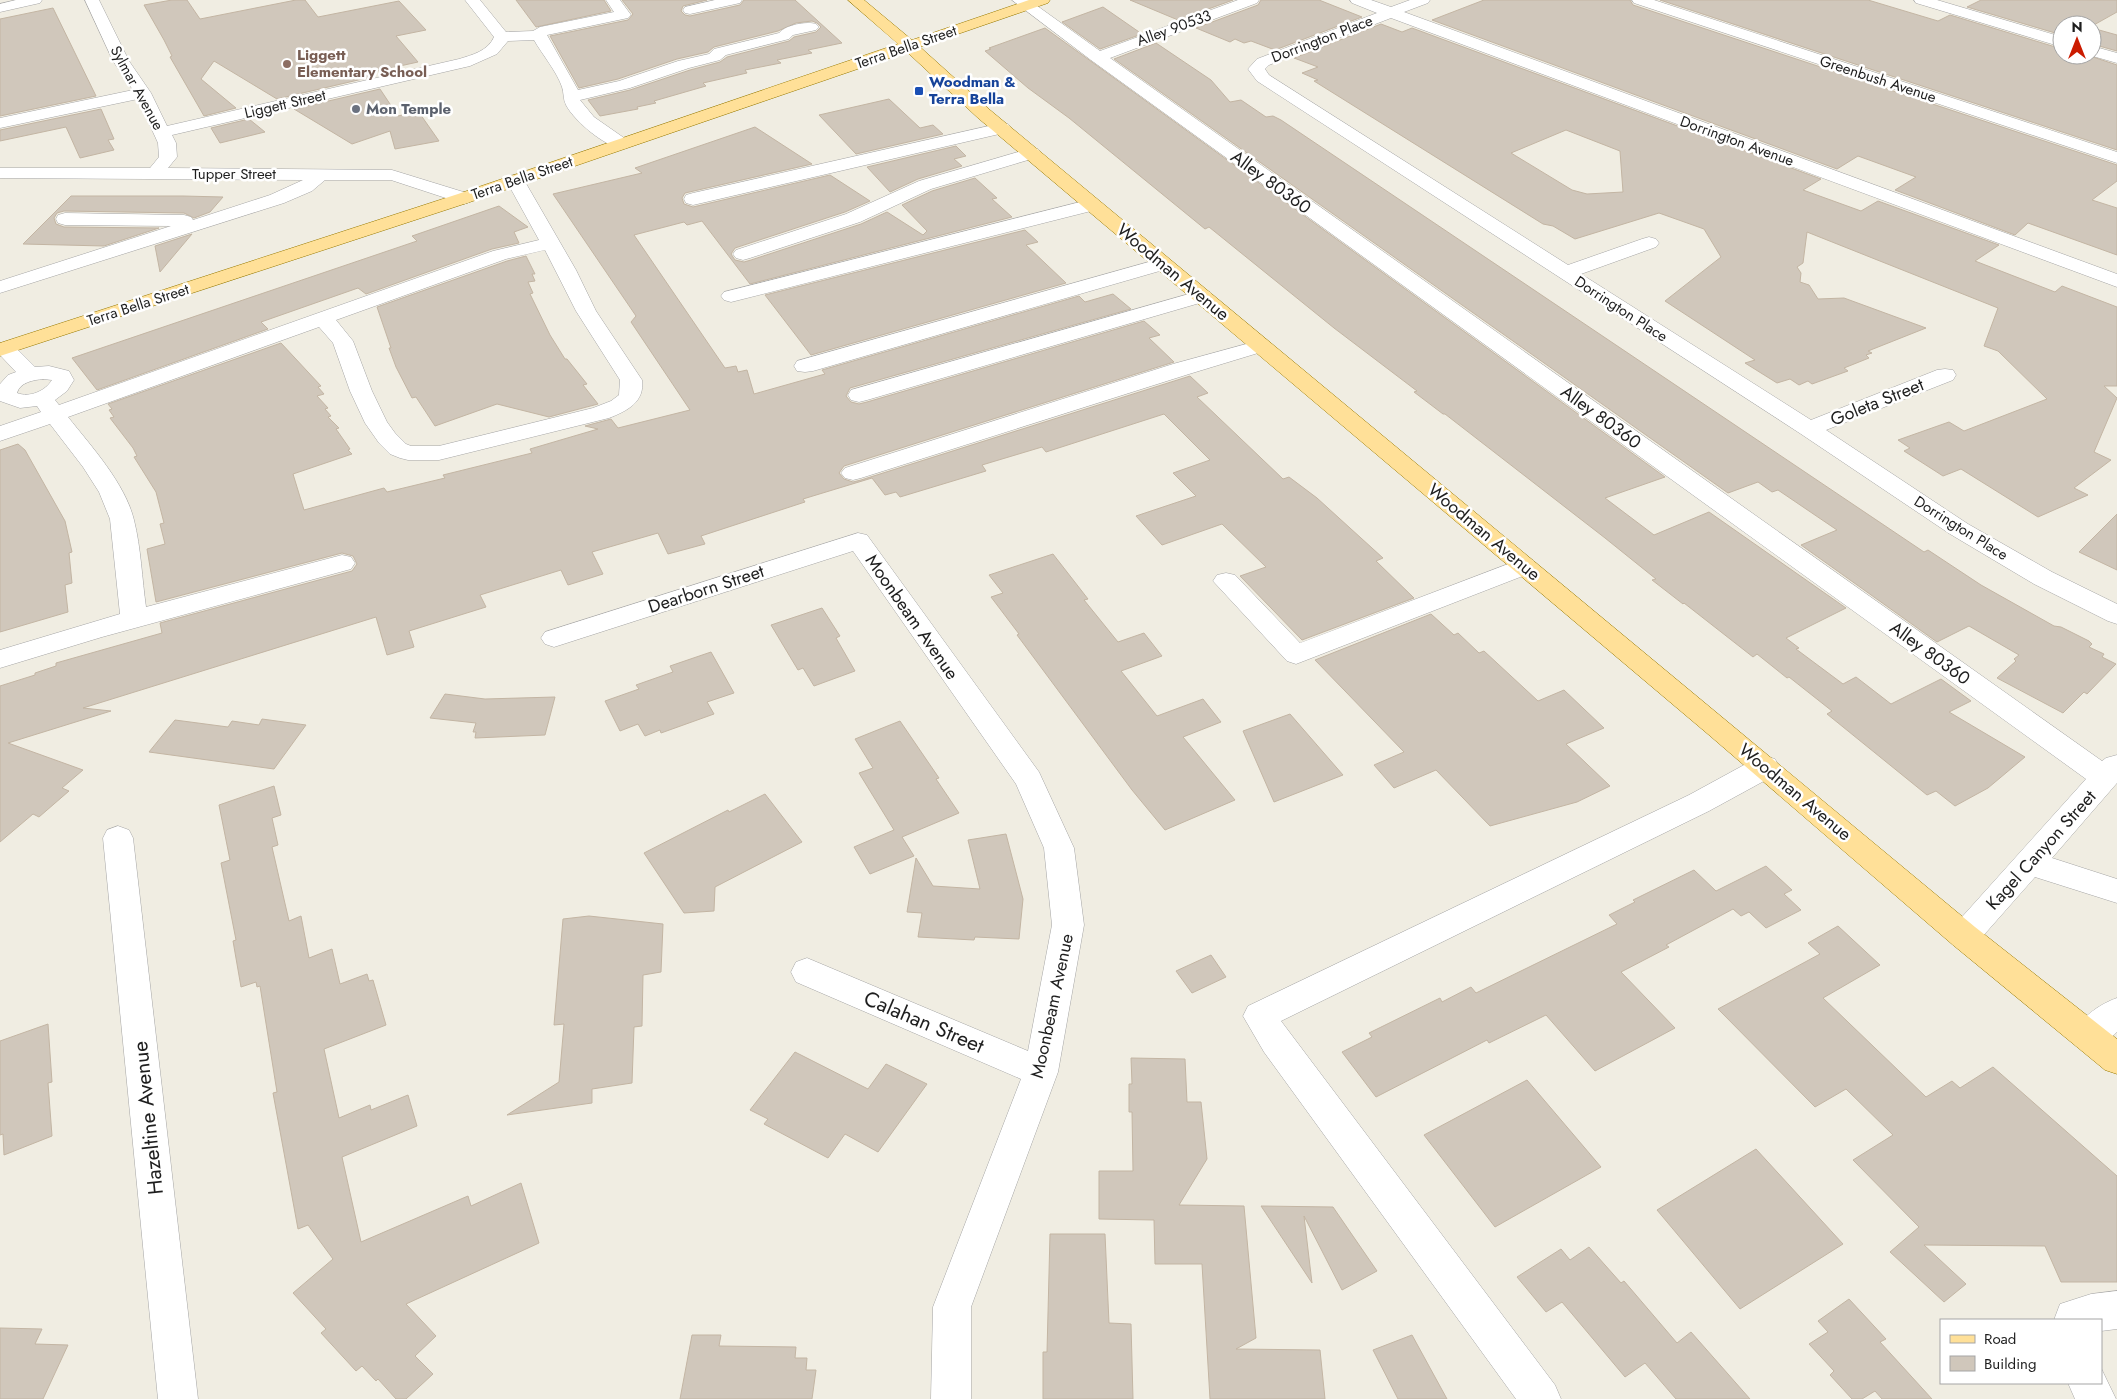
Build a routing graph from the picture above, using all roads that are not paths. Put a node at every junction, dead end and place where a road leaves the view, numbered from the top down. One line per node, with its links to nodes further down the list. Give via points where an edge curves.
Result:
1 (35, 0): 14 (street)
2 (92, 0): 25 (street, Sylmar Avenue, via 121,61)
3 (473, 0): 20 (street)
4 (613, 0): 18 (street, via 623,15 540,32)
5 (734, 0): 15 (street)
6 (855, 0): 21 (main road, Woodman Avenue)
7 (1043, 0): 13 (main road, Terra Bella Street)
8 (1252, 0): 23 (street, Alley 90533)
9 (1358, 0): 16 (street, Dorrington Avenue)
10 (1423, 0): 16 (street)
11 (1639, 0): 32 (street, Greenbush Avenue)
12 (1921, 0): 19 (street)
13 (1022, 3): 21 (main road, Terra Bella Street); 23 (street, Alley 80360)
14 (0, 8)
15 (690, 10)
16 (1391, 12): 46 (street, Dorrington Place, via 1263,62 1256,69 1263,78); 47 (street, Dorrington Avenue)
17 (811, 27): 26 (street, via 720,52 714,57 624,85)
18 (539, 35): 20 (street); 26 (street, via 570,87)
19 (2052, 39)
20 (498, 43): 29 (street, Liggett Street, via 486,55 464,63)
21 (910, 46): 28 (main road, Woodman Avenue); 30 (main road, Terra Bella Street)
22 (2102, 53): 24 (street)
23 (1097, 57): 71 (street, Alley 80360)
24 (2117, 58)
25 (143, 93): 27 (street); 29 (street, Sylmar Avenue)
26 (571, 98): 30 (street, via 585,118)
27 (0, 123)
28 (1002, 128): 31 (main road, Woodman Avenue); 38 (street)
29 (162, 132): 34 (street, Sylmar Avenue, via 169,152)
30 (621, 144): 36 (main road, Terra Bella Street)
31 (1032, 153): 39 (main road, Woodman Avenue); 44 (street, via 925,185 854,218)
32 (2117, 158)
33 (0, 173): 34 (street, Tupper Street)
34 (155, 174): 35 (street, Tupper Street)
35 (321, 174): 37 (street, Tupper Street, via 392,175); 41 (street, via 306,188)
36 (515, 180): 37 (main road, Terra Bella Street); 42 (street)
37 (464, 198): 53 (main road, Terra Bella Street)
38 (693, 199)
39 (1092, 205): 45 (main road, Woodman Avenue); 49 (street)
40 (65, 219): 41 (street)
41 (207, 222): 48 (street)
42 (551, 243): 51 (street, via 500,255); 51 (street, via 586,311 633,387 630,398 601,413 439,453 408,453 398,449 376,423 343,341)
43 (1649, 243): 46 (street)
44 (743, 254)
45 (1163, 264): 50 (main road, Woodman Avenue); 54 (street)
46 (1565, 273): 59 (street, Dorrington Place)
47 (2117, 281)
48 (0, 287)
49 (731, 296)
50 (1203, 296): 52 (main road, Woodman Avenue); 57 (street)
51 (323, 319): 58 (street)
52 (1261, 346): 61 (street); 64 (main road, Woodman Avenue)
53 (2, 349): 55 (street)
54 (805, 366)
55 (30, 375): 58 (street, via 49,372 61,376 63,380); 58 (street, via 9,386 6,395 14,400)
56 (1946, 375): 59 (street, Goleta Street)
57 (859, 395)
58 (48, 406): 60 (street); 67 (street, via 93,464 111,492 122,519)
59 (1809, 429): 66 (street, Dorrington Place, via 1959,529 2043,578)
60 (0, 434)
61 (853, 473)
62 (858, 540): 68 (street, Dearborn Street); 80 (street, Moonbeam Avenue, via 1029,780 1059,848 1068,926)
63 (342, 563): 67 (street)
64 (1524, 566): 65 (street, via 1296,656); 70 (main road, Woodman Avenue)
65 (1226, 581)
66 (2117, 615)
67 (134, 619): 69 (street)
68 (554, 638)
69 (0, 659)
70 (1765, 767): 75 (main road, Woodman Avenue); 86 (street, via 1699,803 1260,1016)
71 (2111, 771): 73 (street, Kagel Canyon Street)
72 (118, 838): 84 (street, Hazeltine Avenue)
73 (2030, 862): 74 (street); 75 (street, Kagel Canyon Street)
74 (2117, 891)
75 (1964, 936): 78 (main road, Woodman Avenue)
76 (807, 972): 80 (street, Calahan Street)
77 (2117, 1012): 78 (street)
78 (2088, 1036): 79 (main road, Woodman Avenue)
79 (2117, 1059)
80 (1041, 1072): 85 (street, Moonbeam Avenue, via 952,1308)
81 (2117, 1310): 82 (street)
82 (2074, 1319)
83 (2088, 1384): 87 (street)
84 (178, 1399)
85 (951, 1399)
86 (1542, 1399)
87 (2096, 1399)

